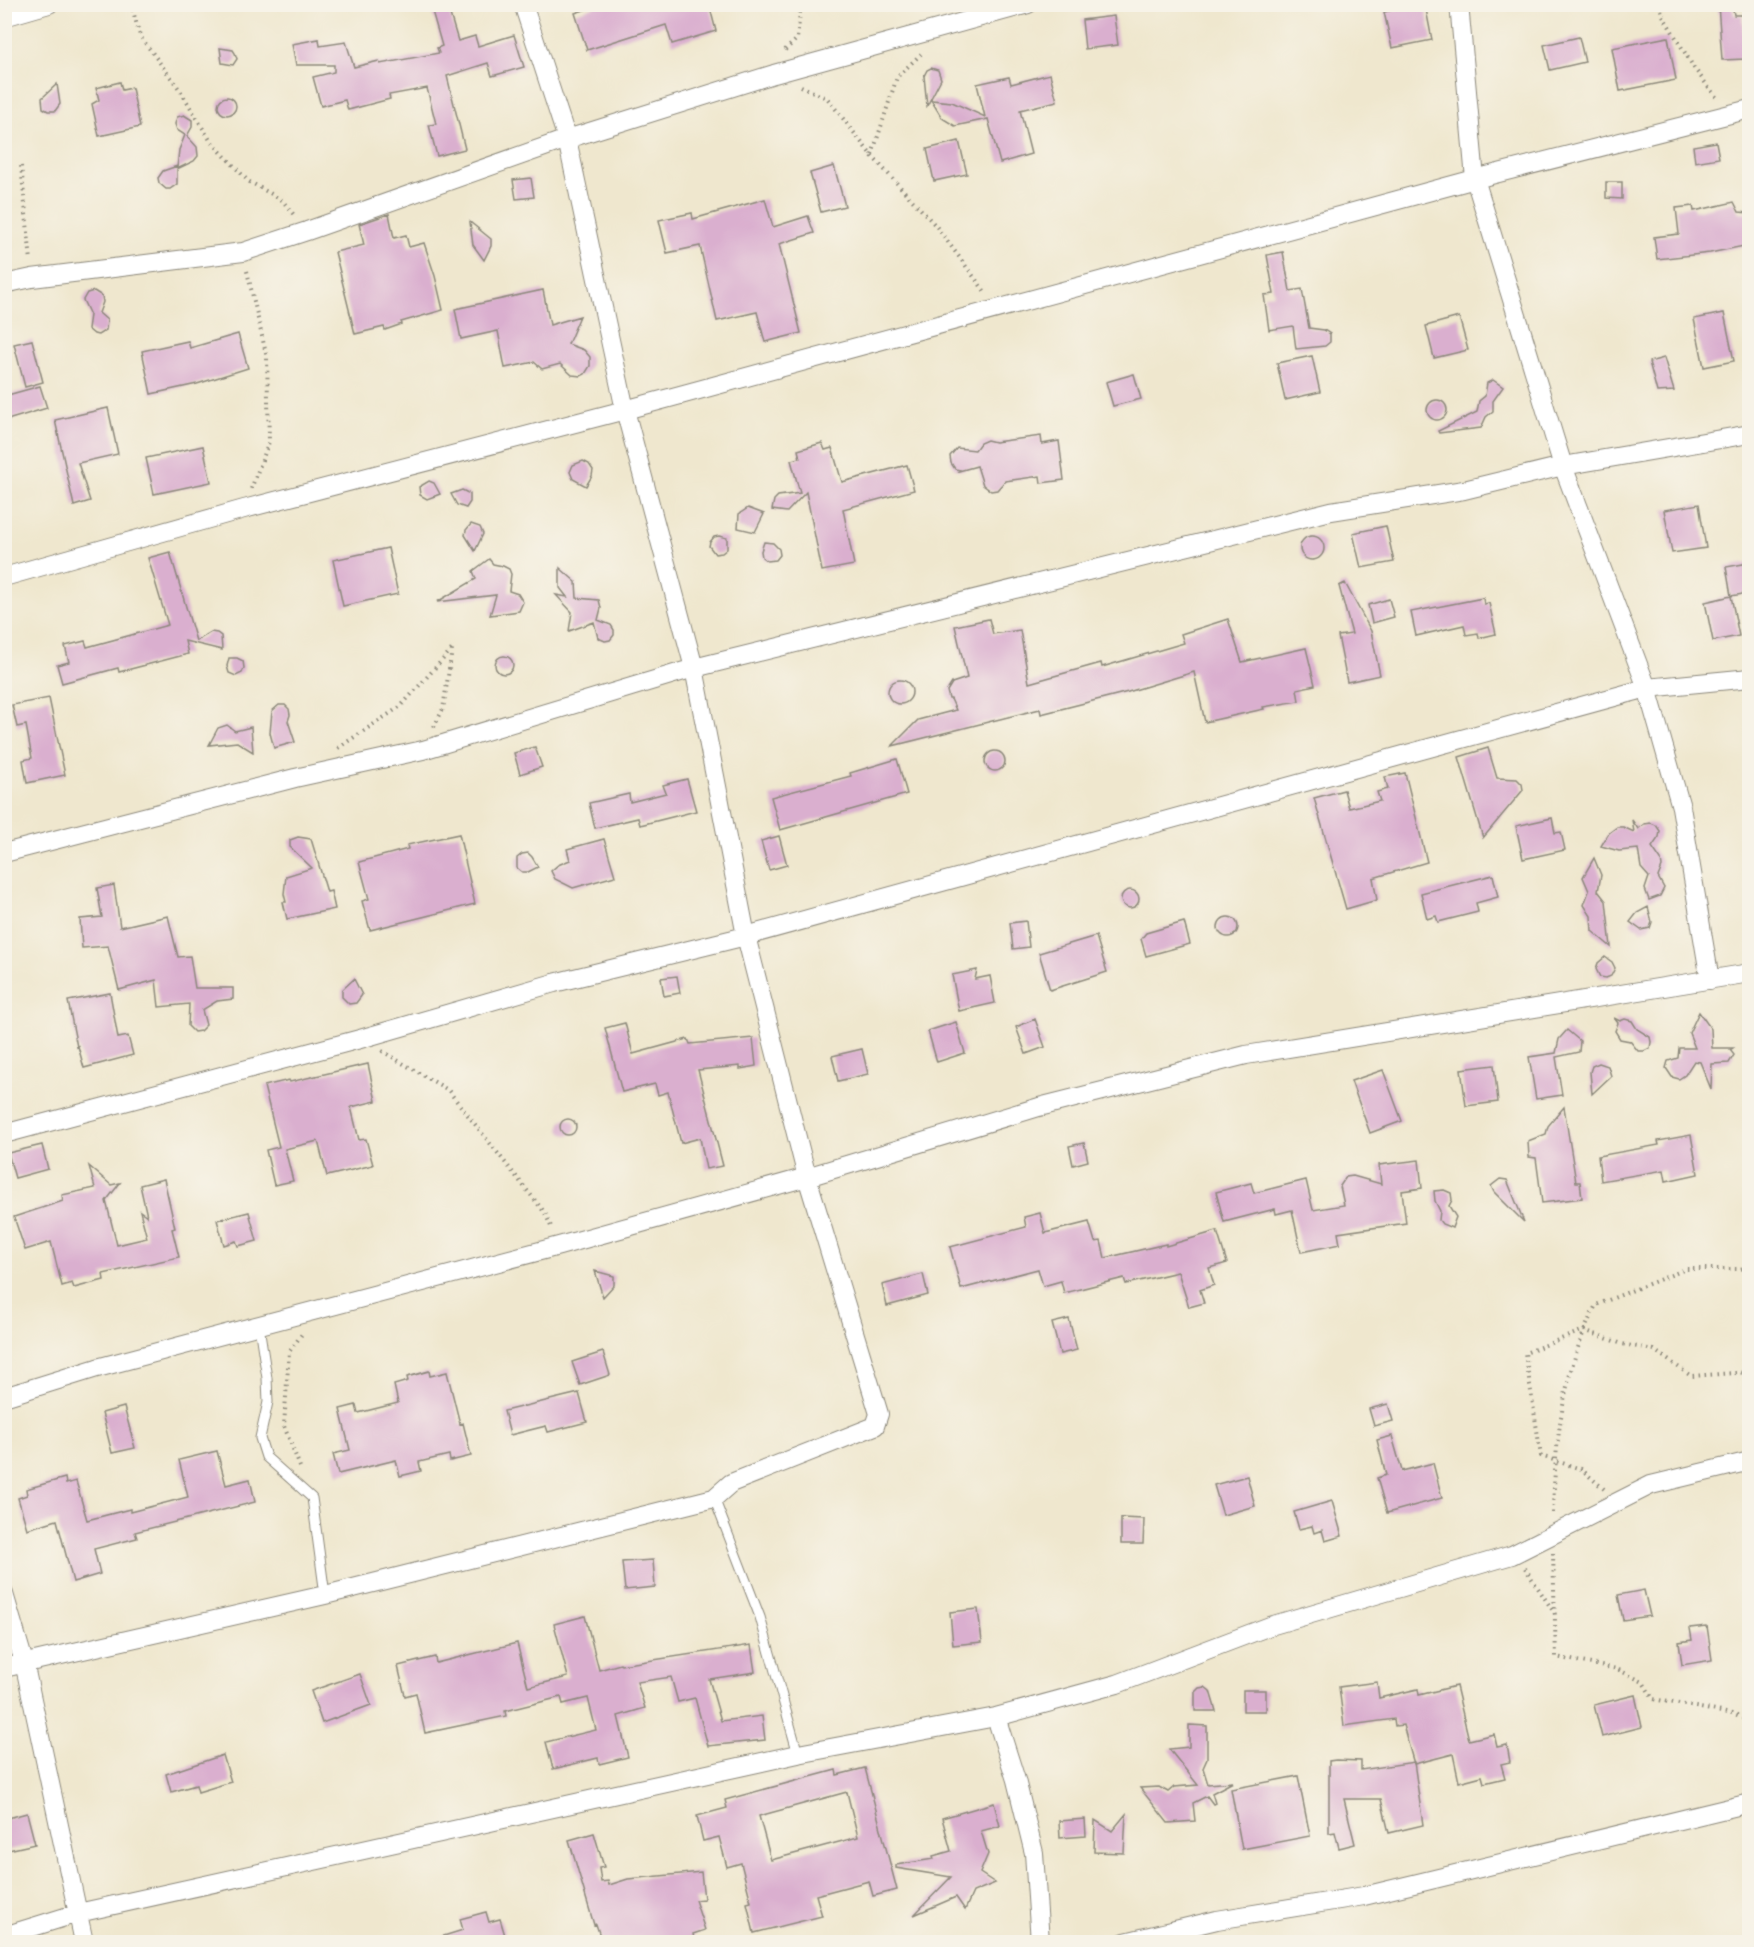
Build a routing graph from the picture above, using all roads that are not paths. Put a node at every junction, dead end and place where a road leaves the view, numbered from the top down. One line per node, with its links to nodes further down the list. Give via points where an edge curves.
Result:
1 (49, 4): 5 (street)
2 (523, 4): 7 (street)
3 (1028, 4): 7 (street, via 774,74)
4 (1459, 4): 8 (street)
5 (4, 17)
6 (1749, 109): 8 (street)
7 (567, 139): 9 (street, via 243,252); 10 (street)
8 (1475, 179): 10 (street); 12 (street)
9 (4, 284)
10 (626, 410): 13 (street, via 244,509); 14 (street)
11 (1749, 434): 12 (street)
12 (1563, 466): 14 (street, via 1464,490 1332,511); 16 (street)
13 (4, 577)
14 (694, 668): 17 (street, via 423,750 295,778); 18 (street)
15 (1749, 678): 16 (street)
16 (1647, 688): 18 (street); 20 (street, via 1681,807)
17 (4, 853)
18 (746, 936): 21 (street, via 554,983); 22 (street)
19 (1749, 973): 20 (street)
20 (1710, 980): 22 (street, via 1246,1055 1039,1107)
21 (4, 1134)
22 (807, 1178): 23 (street); 26 (street, via 879,1414 875,1426 731,1483)
23 (259, 1326): 24 (street); 28 (lane, via 268,1402 260,1438 266,1456 312,1498)
24 (4, 1397)
25 (1749, 1461): 31 (street, via 1651,1485 1516,1553 1270,1626 1117,1684)
26 (714, 1498): 28 (street); 32 (lane, via 760,1617)
27 (4, 1594): 29 (street)
28 (325, 1595): 29 (street)
29 (24, 1662): 30 (street); 34 (street)
30 (4, 1668)
31 (996, 1717): 32 (street); 37 (street, via 1034,1853)
32 (798, 1754): 34 (street)
33 (1749, 1803): 38 (street, via 1364,1896 1217,1920)
34 (78, 1913): 35 (street); 36 (street)
35 (4, 1936)
36 (84, 1942)
37 (1040, 1942)
38 (1125, 1942)

